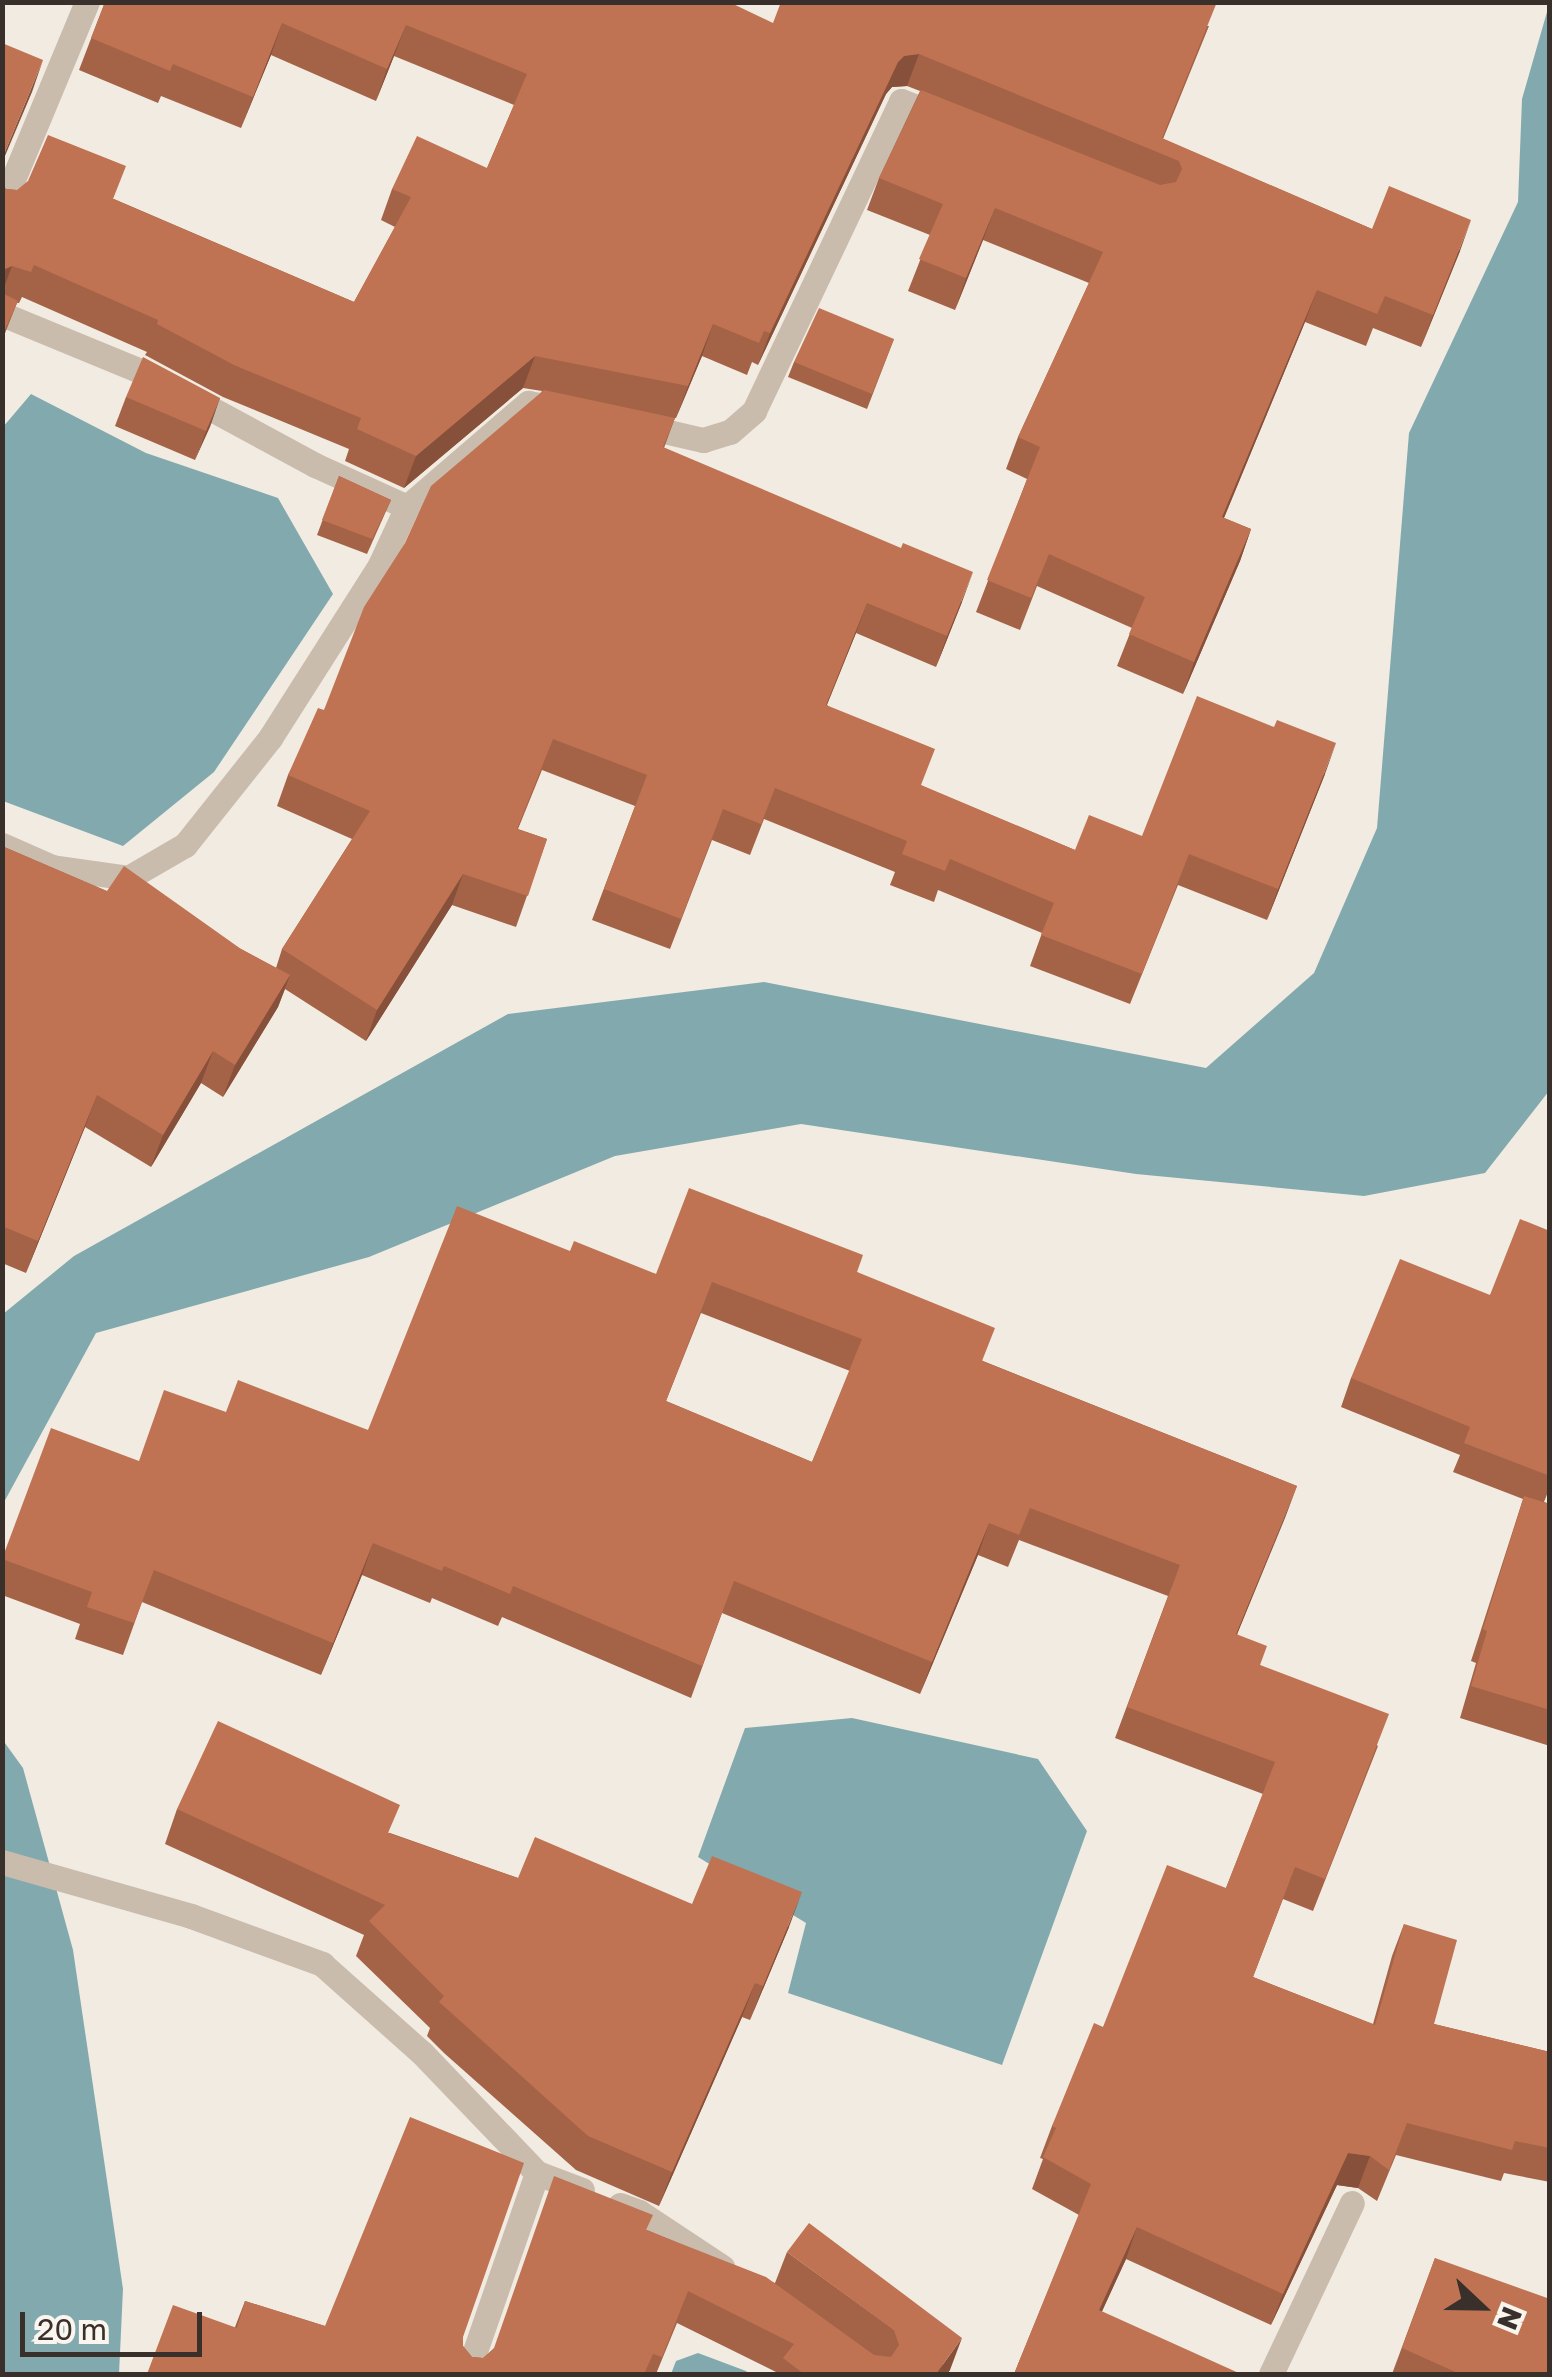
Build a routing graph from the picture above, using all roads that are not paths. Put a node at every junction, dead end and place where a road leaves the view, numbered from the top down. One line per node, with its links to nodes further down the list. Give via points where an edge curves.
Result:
1 (88, 2): 3 (street, via 45,81)
2 (971, 128): 6 (street, via 900,100 754,411 730,432 704,440)
3 (2, 206)
4 (2, 314): 7 (street, via 142,372)
5 (586, 412): 7 (street, via 528,402)
6 (620, 420)
7 (407, 507): 8 (street, via 379,567 270,738 185,845 128,878 52,867)
8 (2, 845)
9 (2, 1862): 10 (street, via 191,1916 322,1964 422,2053)
10 (537, 2173): 12 (street, via 639,2212); 13 (street)
11 (1352, 2203): 14 (street)
12 (739, 2279)
13 (467, 2374)
14 (1271, 2374)

